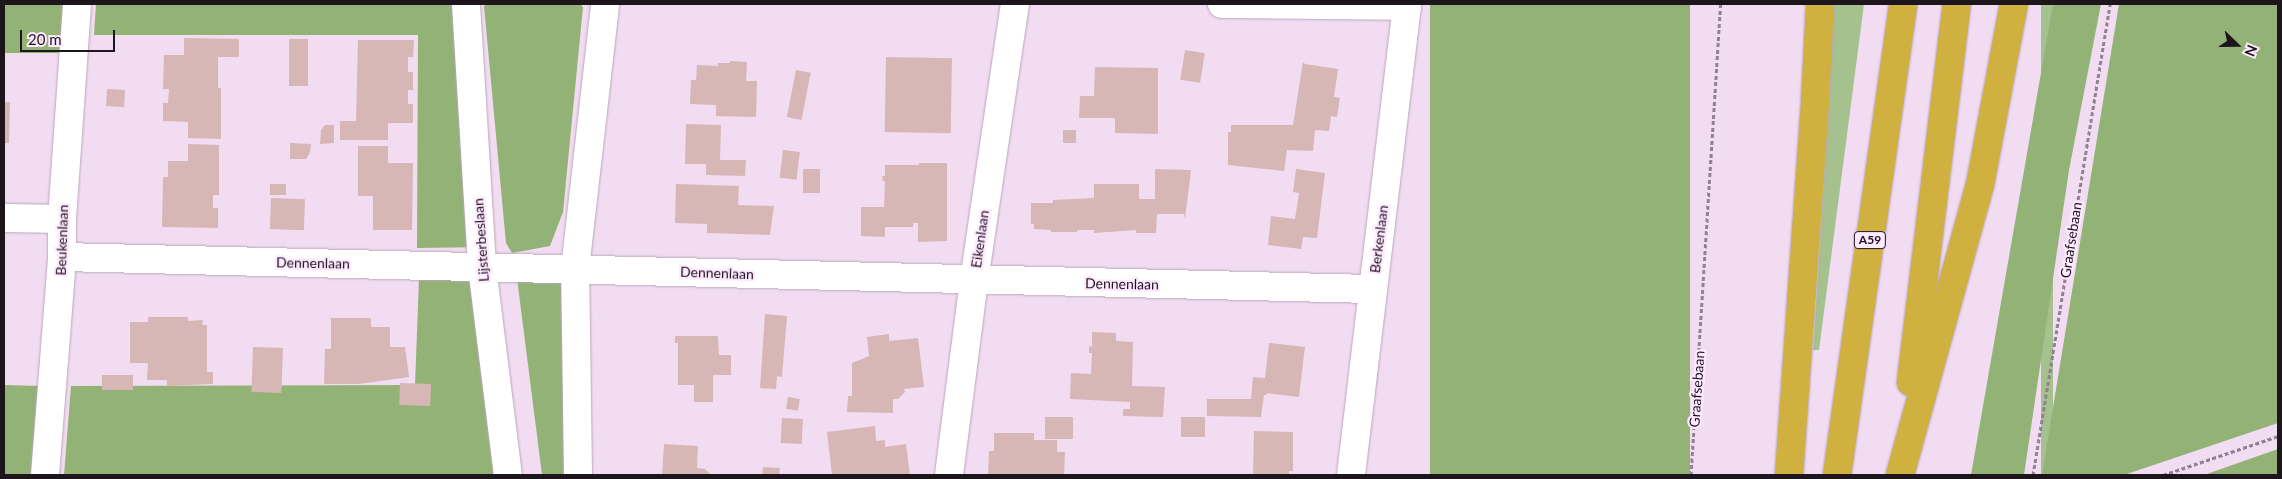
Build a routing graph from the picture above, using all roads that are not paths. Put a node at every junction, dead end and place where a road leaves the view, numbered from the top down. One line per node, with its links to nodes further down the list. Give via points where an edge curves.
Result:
1 (77, 4): 12 (street, Beukenlaan)
2 (466, 4): 14 (street, Lijsterbeslaan)
3 (605, 4): 15 (street)
4 (1015, 4): 16 (street, Eikenlaan)
5 (1222, 4): 10 (street)
6 (1820, 4): 23 (highway)
7 (1903, 4): 24 (highway, A59)
8 (1957, 4): 25 (highway)
9 (2014, 4): 25 (highway, via 1980,185)
10 (1407, 5): 17 (street, Berkenlaan)
11 (4, 218): 12 (street)
12 (62, 219): 13 (street, Beukenlaan)
13 (62, 257): 14 (street, Dennenlaan); 18 (street, Beukenlaan)
14 (482, 267): 15 (street, Dennenlaan); 19 (street, Lijsterbeslaan)
15 (575, 269): 16 (street, Dennenlaan); 20 (street)
16 (974, 281): 17 (street, Dennenlaan); 21 (street, Eikenlaan)
17 (1373, 289): 22 (street, Berkenlaan)
18 (45, 475)
19 (508, 475)
20 (578, 475)
21 (949, 475)
22 (1351, 475)
23 (1789, 475)
24 (1837, 475)
25 (1899, 475)

